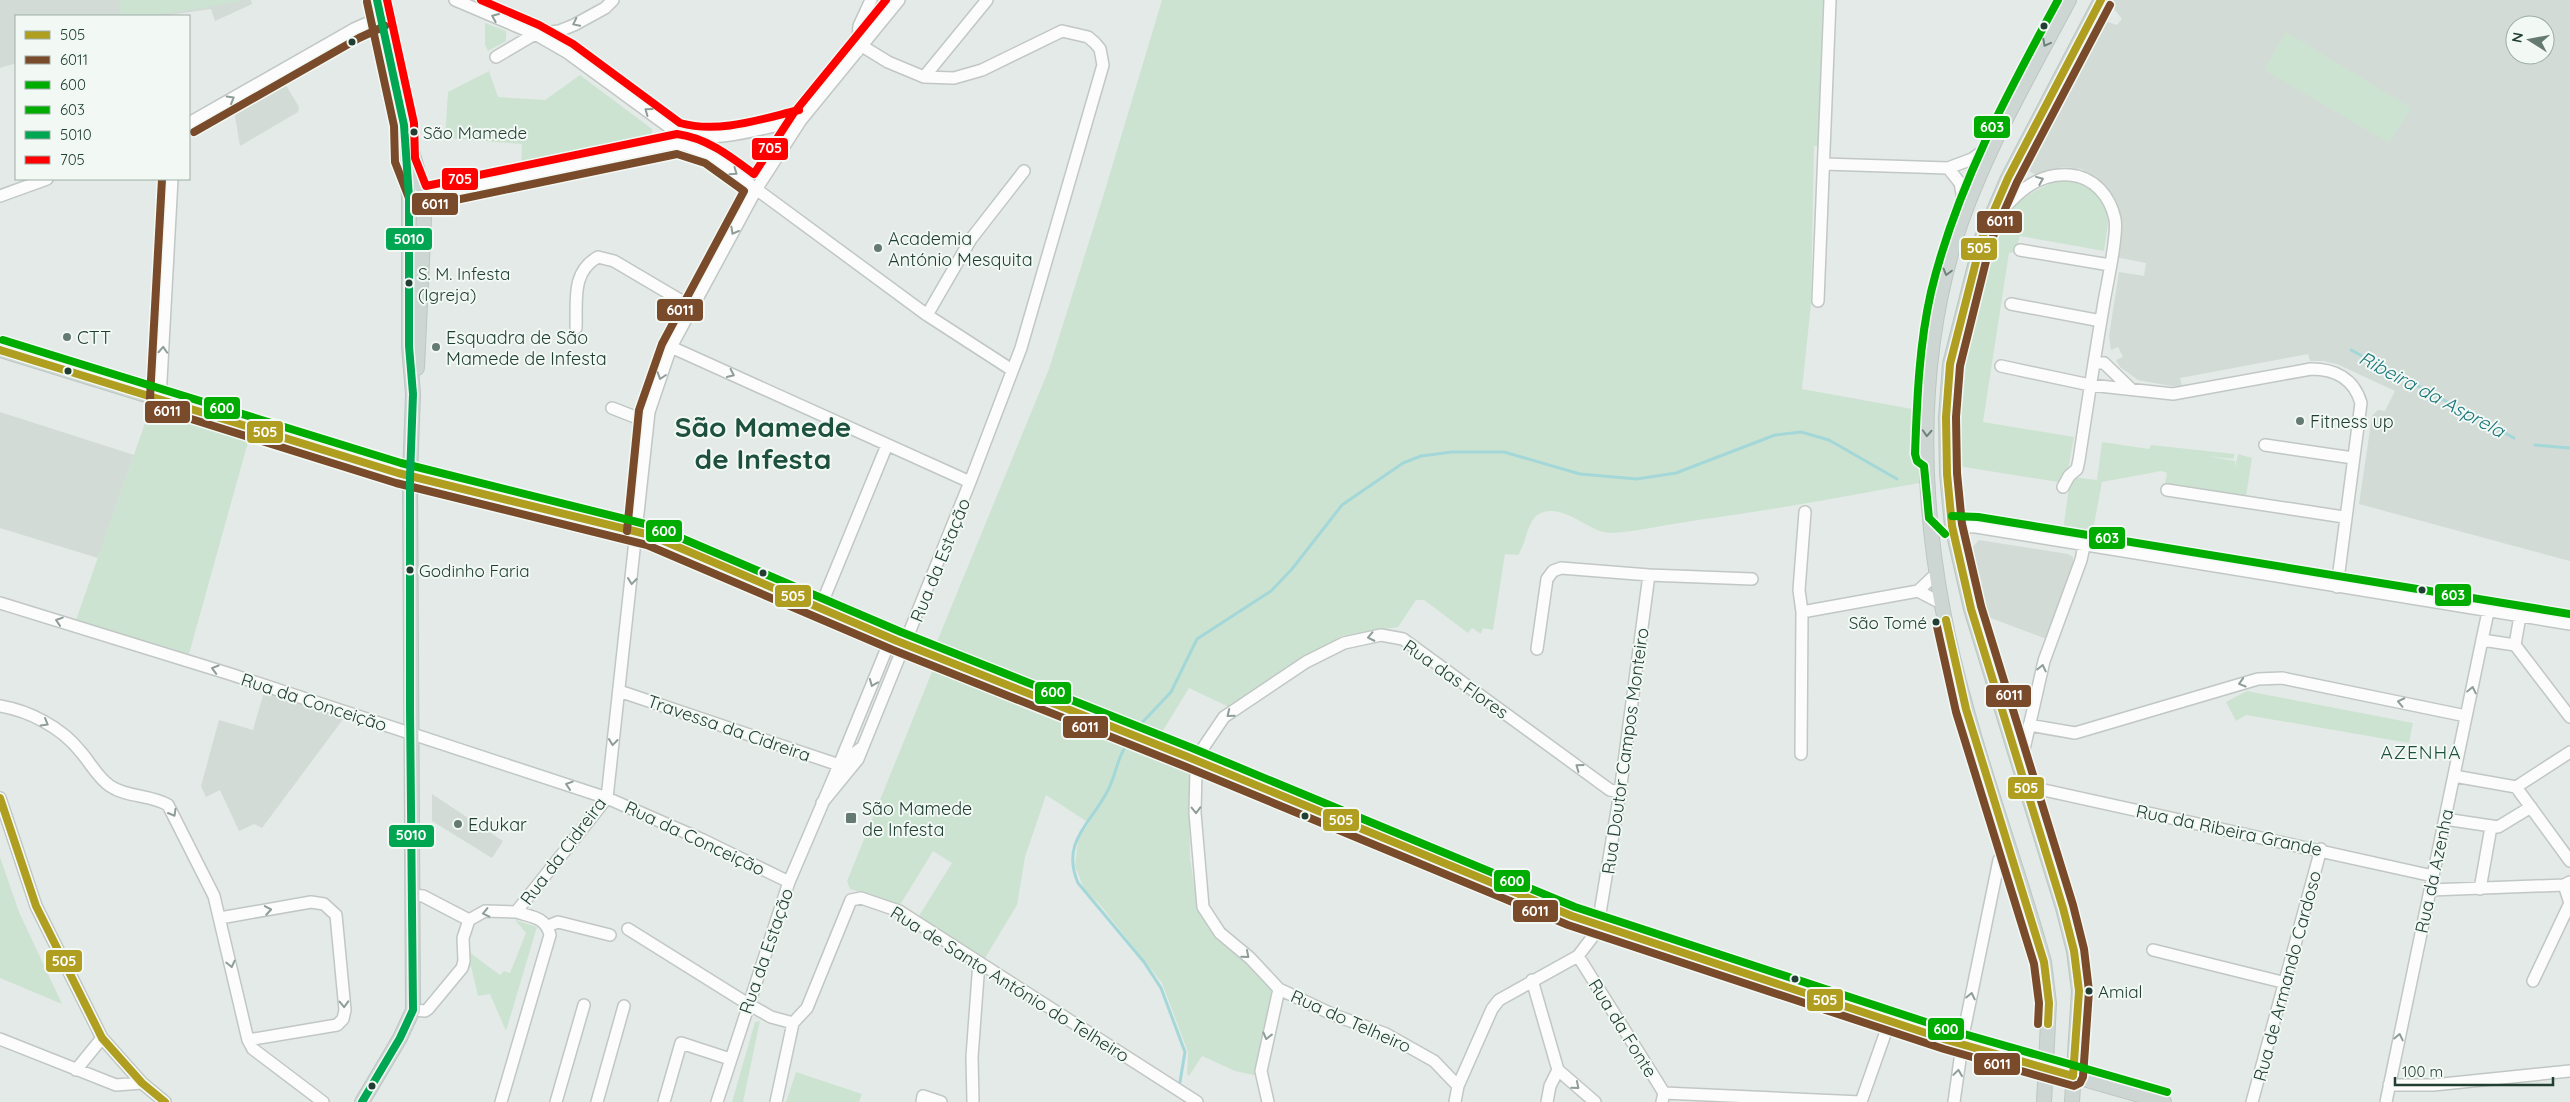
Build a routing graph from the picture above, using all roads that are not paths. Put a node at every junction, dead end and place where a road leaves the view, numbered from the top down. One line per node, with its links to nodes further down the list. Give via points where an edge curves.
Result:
1 (377, 0): 10 (main road)
2 (455, 0): 11 (street, one-way to 2)
3 (612, 0): 11 (street, one-way to 11, via 605,8 574,25)
4 (871, 0): 12 (street, via 859,26)
5 (899, 0): 12 (street, Rua da Cidreira)
6 (987, 0): 14 (street)
7 (1830, 0): 25 (street)
8 (2069, 0): 21 (main road, one-way to 21)
9 (2101, 0): 34 (main road, via 2008,178)
10 (381, 17): 16 (street, one-way to 10, via 354,29); 17 (main road)
11 (535, 34): 13 (street); 18 (street, one-way to 11, via 568,53)
12 (859, 50): 14 (street); 15 (street, Rua da Cidreira)
13 (496, 57)
14 (924, 77): 49 (street, Rua da Estação, via 954,78 982,70 1062,31 1088,37 1100,49 1103,65)
15 (801, 120): 19 (street); 30 (street, Rua da Cidreira)
16 (190, 122)
17 (404, 125): 24 (main road); 32 (main road)
18 (669, 127): 20 (street); 22 (street)
19 (714, 137): 20 (street); 23 (street, via 709,145)
20 (687, 141): 22 (street); 23 (street)
21 (1993, 144): 26 (street, via 1972,159); 33 (main road)
22 (666, 145): 32 (street)
23 (710, 155): 30 (street, one-way to 30)
24 (405, 160): 32 (street, via 416,192); 52 (main road, via 409,197 409,346)
25 (1824, 164): 26 (street); 37 (street)
26 (1948, 168): 33 (street, via 1960,182)
27 (1024, 171): 40 (street, via 971,240)
28 (44, 180): 31 (street)
29 (172, 180): 53 (street, one-way to 29)
30 (757, 188): 39 (street, Rua da Cidreira, one-way to 39); 40 (street)
31 (0, 196)
32 (425, 196): 52 (main road, via 419,346)
33 (1965, 212): 58 (main road, one-way to 58, via 1940,296 1932,350)
34 (1982, 238): 36 (street, one-way to 36, via 2003,209 2028,185 2046,177 2076,175 2103,190 2112,208 2115,222); 66 (main road, via 1950,364 1946,417)
35 (2020, 250): 36 (street)
36 (2110, 265): 41 (street)
37 (1818, 302)
38 (2010, 304): 41 (street)
39 (692, 306): 42 (street, via 614,261 598,257 583,269 578,281); 44 (street, Rua da Cidreira)
40 (927, 315): 49 (street)
41 (2101, 321): 43 (street)
42 (576, 328)
43 (2098, 339): 46 (street); 48 (street)
44 (671, 347): 55 (street, Rua da Cidreira, one-way to 55); 56 (street, one-way to 56)
45 (0, 350): 53 (main road)
46 (2094, 362): 48 (street, via 2101,361); 50 (street)
47 (2001, 366): 50 (street)
48 (2108, 367): 51 (street)
49 (1012, 370): 61 (street, Rua da Estação)
50 (2090, 385): 51 (street); 62 (street, via 2077,469)
51 (2130, 389): 59 (street, via 2182,394 2311,369 2326,369 2339,374 2358,393 2360,416)
52 (413, 394): 60 (main road)
53 (160, 399): 60 (main road)
54 (612, 408): 55 (street)
55 (648, 422): 67 (street, Rua da Cidreira)
56 (887, 445): 61 (street); 77 (street)
57 (2265, 445): 59 (street)
58 (1925, 454): 66 (main road, via 1934,461 1938,514); 69 (main road)
59 (2354, 458): 65 (street)
60 (410, 477): 67 (main road); 91 (main road)
61 (970, 482): 92 (street, Rua da Estação)
62 (2063, 487)
63 (2167, 490): 65 (street)
64 (1805, 512): 78 (street, via 1799,590)
65 (2344, 517): 73 (street)
66 (1952, 526): 68 (street, via 1976,527); 69 (main road, via 1942,533); 97 (main road, via 1970,609)
67 (637, 532): 77 (main road); 86 (street, Rua da Cidreira, one-way to 86)
68 (2084, 546): 73 (street); 90 (street, one-way to 68, via 2044,661)
69 (1932, 548): 70 (main road)
70 (1936, 574): 74 (street); 76 (main road)
71 (1649, 575): 72 (street); 85 (street, via 1561,568 1553,571 1547,579); 101 (street, Rua Doutor Campos Monteiro)
72 (1752, 579)
73 (2337, 587): 79 (street)
74 (1918, 592): 76 (street); 78 (street)
75 (0, 602): 91 (street, Rua da Conceição, one-way to 75)
76 (1941, 602): 108 (main road, via 1966,709)
77 (820, 608): 82 (main road)
78 (1802, 612): 94 (street)
79 (2488, 612): 80 (street); 83 (street, Rua da Azenha)
80 (2520, 616): 81 (street); 84 (street)
81 (2570, 624)
82 (894, 640): 95 (main road, bridge); 96 (street, Rua da Estação, one-way to 96)
83 (2482, 640): 84 (street); 88 (street, Rua da Azenha, one-way to 83)
84 (2515, 645): 89 (street)
85 (1537, 649)
86 (619, 691): 96 (street, Travessa da Cidreira); 103 (street, Rua da Cidreira, one-way to 103)
87 (0, 706): 118 (street, one-way to 118, via 32,716 64,734 110,786 126,793 158,798 168,806 214,896)
88 (2466, 716): 90 (street, one-way to 90, via 2282,678 2258,678 2075,733); 98 (street, Rua da Azenha)
89 (2570, 717)
90 (2029, 725): 97 (street)
91 (412, 734): 103 (street, Rua da Conceição, one-way to 91); 116 (main road)
92 (861, 748): 96 (street, Rua da Estação); 104 (street, Rua da Estação, via 858,760)
93 (2570, 752): 100 (street)
94 (1801, 754)
95 (1192, 759): 101 (street, Rua das Flores, one-way to 95, via 1610,790 1403,639 1381,635 1344,643 1323,652 1250,698 1224,717 1199,754); 120 (main road); 130 (street, Rua do Telheiro, one-way to 130, via 1203,907 1220,933)
96 (839, 766): 104 (street, Rua da Estação)
97 (2020, 767): 99 (main road)
98 (2454, 776): 100 (street); 106 (street, Rua da Azenha)
99 (2026, 786): 109 (street, Rua da Ribeira Grande); 146 (main road, via 2074,951 2078,991)
100 (2516, 787): 105 (street)
101 (1620, 792): 120 (street, Rua Doutor Campos Monteiro)
102 (0, 798): 137 (street, via 36,906)
103 (607, 798): 112 (street, Rua da Conceição); 117 (street, Rua da Cidreira)
104 (822, 803): 112 (street, Rua da Estação)
105 (2531, 808): 107 (street, via 2506,824); 110 (street)
106 (2445, 819): 107 (street); 111 (street, Rua da Azenha)
107 (2492, 827): 114 (street)
108 (2008, 842): 140 (street, one-way to 108, via 1999,860); 142 (main road, via 2044,962 2049,1003)
109 (2321, 850): 111 (street, Rua da Ribeira Grande); 129 (street, Rua de Armando Cardoso)
110 (2570, 861)
111 (2433, 876): 115 (street, Rua da Azenha)
112 (789, 882): 131 (street, Rua da Estação)
113 (2567, 883): 114 (street); 128 (street, via 2570,903)
114 (2480, 889): 115 (street)
115 (2430, 890): 148 (street, Rua da Azenha, one-way to 115)
116 (412, 895): 119 (street, via 423,896); 134 (main road)
117 (516, 912): 119 (street, Rua da Cidreira, one-way to 119, via 485,911); 121 (street, via 544,920)
118 (220, 918): 139 (street, one-way to 139); 139 (street, one-way to 139, via 310,902 324,904 336,915 345,1010 343,1019 337,1025)
119 (469, 920): 134 (street, via 463,938 462,968 428,1009)
120 (1598, 925): 125 (street); 135 (main road)
121 (548, 926): 123 (street, via 558,922); 154 (street, via 550,935)
122 (628, 929): 131 (street)
123 (610, 935)
124 (2154, 950): 129 (street)
125 (1578, 956): 127 (street); 150 (street, Rua da Fonte)
126 (979, 962): 136 (street, Rua de Santo António do Telheiro, via 899,911 861,898 851,900 807,1008); 162 (street, via 972,1057); 163 (street, Rua de Santo António do Telheiro)
127 (1532, 980): 144 (street); 149 (street, via 1499,1000 1492,1008)
128 (2533, 982)
129 (2286, 983): 173 (street, Rua de Armando Cardoso)
130 (1279, 988): 149 (street, Rua do Telheiro, via 1334,1015 1386,1034 1434,1061); 164 (street, one-way to 164, via 1261,1071)
131 (748, 1004): 136 (street, via 771,1017); 141 (street, Rua da Estação)
132 (584, 1005): 155 (street)
133 (624, 1006): 156 (street)
134 (412, 1010): 153 (main road, via 400,1038)
135 (1890, 1020): 140 (main road); 168 (street)
136 (793, 1023): 159 (street)
137 (102, 1038): 143 (street); 147 (street)
138 (0, 1039): 143 (street)
139 (248, 1040): 152 (street, via 253,1049)
140 (1962, 1044): 142 (main road); 169 (street, one-way to 140)
141 (730, 1059): 157 (street, via 681,1043); 158 (street, Rua da Estação)
142 (2046, 1069): 146 (main road); 170 (main road)
143 (76, 1070): 147 (street, via 116,1085)
144 (1558, 1070): 166 (street); 167 (street, one-way to 167)
145 (2570, 1071): 148 (street, via 2433,1085)
146 (2073, 1076): 171 (main road); 172 (main road)
147 (142, 1083): 151 (street)
148 (2389, 1085): 174 (street, Rua da Azenha)
149 (1458, 1086): 165 (street)
150 (1663, 1098): 168 (street)
151 (165, 1102)
152 (323, 1102)
153 (362, 1102)
154 (501, 1102)
155 (556, 1102)
156 (597, 1102)
157 (664, 1102)
158 (717, 1102)
159 (776, 1102)
160 (922, 1102): 161 (street, via 923,1096)
161 (941, 1102)
162 (973, 1102)
163 (1197, 1102)
164 (1268, 1102)
165 (1455, 1102)
166 (1547, 1102)
167 (1595, 1102)
168 (1861, 1102)
169 (1954, 1102)
170 (2044, 1102)
171 (2072, 1102)
172 (2164, 1102)
173 (2252, 1102)
174 (2386, 1102)

